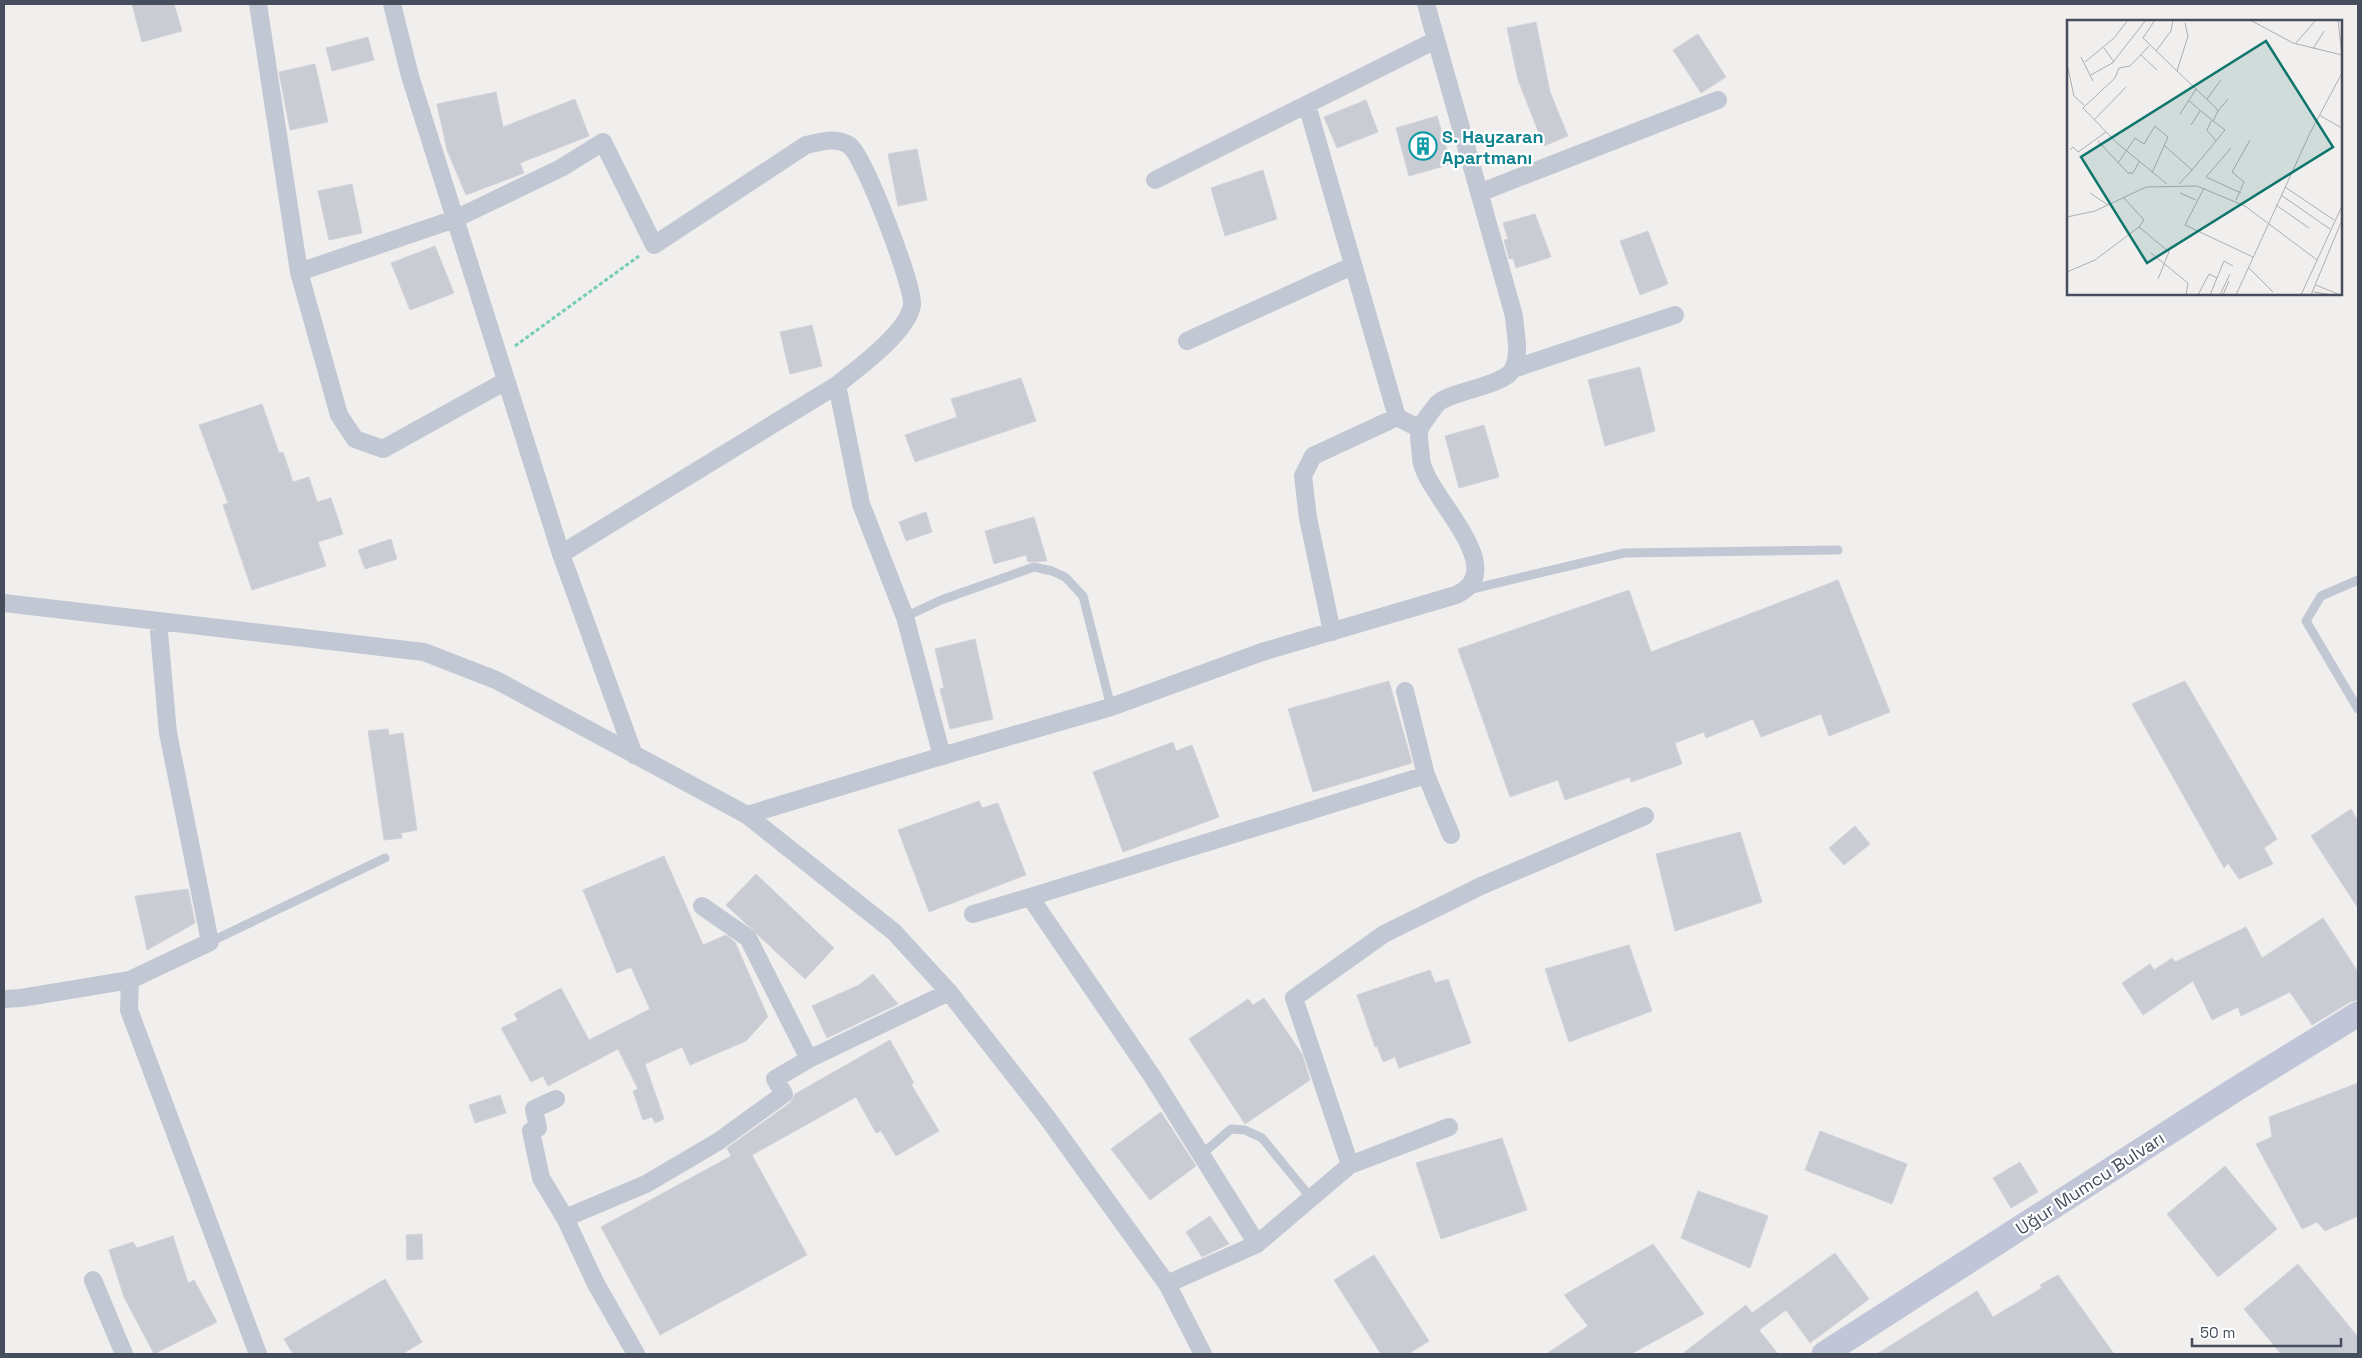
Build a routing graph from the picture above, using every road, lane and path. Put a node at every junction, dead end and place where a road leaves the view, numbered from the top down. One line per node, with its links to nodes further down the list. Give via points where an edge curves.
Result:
1 (258, 4): 12 (street)
2 (392, 4): 9 (street, via 410,76)
3 (1426, 4): 4 (street)
4 (1436, 40): 6 (street); 8 (street)
5 (1718, 100): 8 (street)
6 (1307, 104): 7 (street); 11 (street)
7 (1155, 180)
8 (1479, 193): 16 (street, via 1514,316 1517,351)
9 (454, 219): 10 (street, via 561,168 603,142); 12 (street); 15 (street)
10 (654, 245): 15 (path); 18 (street, via 806,145 833,140 850,145 859,157 881,206 912,304 907,321 877,352)
11 (1352, 266): 14 (street); 19 (street)
12 (299, 272): 17 (street, via 339,415 355,439 384,449)
13 (1675, 315): 16 (street)
14 (1188, 342)
15 (499, 358): 17 (street)
16 (1513, 370): 20 (street, via 1503,378 1438,402)
17 (506, 382): 22 (street)
18 (837, 385): 22 (street); 26 (street, via 861,504)
19 (1397, 418): 20 (street); 28 (street, via 1313,456 1303,476 1308,518)
20 (1420, 429): 24 (street, via 1422,467 1474,552 1475,572)
21 (1838, 550): 24 (lane, via 1624,554)
22 (561, 554): 32 (street)
23 (2358, 580): 31 (lane, via 2321,596 2306,621)
24 (1467, 590): 28 (street)
25 (4, 602): 27 (street)
26 (905, 618): 30 (lane, via 941,600 1034,567 1052,571 1065,577 1083,596); 33 (street)
27 (158, 621): 32 (street, via 424,652 496,680); 42 (street, via 168,733)
28 (1332, 632): 30 (street, via 1262,652)
29 (1405, 691): 34 (street)
30 (1111, 707): 33 (street)
31 (2358, 709)
32 (634, 755): 35 (street)
33 (942, 756): 35 (street)
34 (1426, 775): 37 (street); 39 (street)
35 (747, 815): 44 (street, via 894,932)
36 (1645, 816): 51 (street, via 1481,886 1384,934 1294,998)
37 (1451, 835)
38 (385, 858): 42 (lane)
39 (1030, 897): 41 (street); 50 (street, via 1152,1076)
40 (702, 906): 47 (street, via 748,938)
41 (973, 914)
42 (210, 942): 43 (street)
43 (130, 980): 45 (street); 58 (street, via 129,1010)
44 (949, 992): 47 (street); 56 (street, via 1046,1116)
45 (4, 1000)
46 (2358, 1014): 61 (street, Uğur Mumcu Bulvarı)
47 (809, 1060): 53 (street, via 775,1079 784,1094 718,1141 646,1184)
48 (556, 1099): 53 (street, via 534,1110 538,1128 531,1131 541,1178)
49 (1450, 1127): 51 (street)
50 (1201, 1155): 52 (lane, via 1231,1129 1245,1130 1262,1138); 54 (street)
51 (1350, 1165): 52 (street)
52 (1311, 1198): 54 (street)
53 (565, 1218): 59 (street, via 596,1284)
54 (1257, 1244): 56 (street)
55 (93, 1280): 57 (street)
56 (1167, 1284): 60 (street)
57 (124, 1354)
58 (258, 1354)
59 (636, 1354)
60 (1202, 1354)
61 (1824, 1354)

